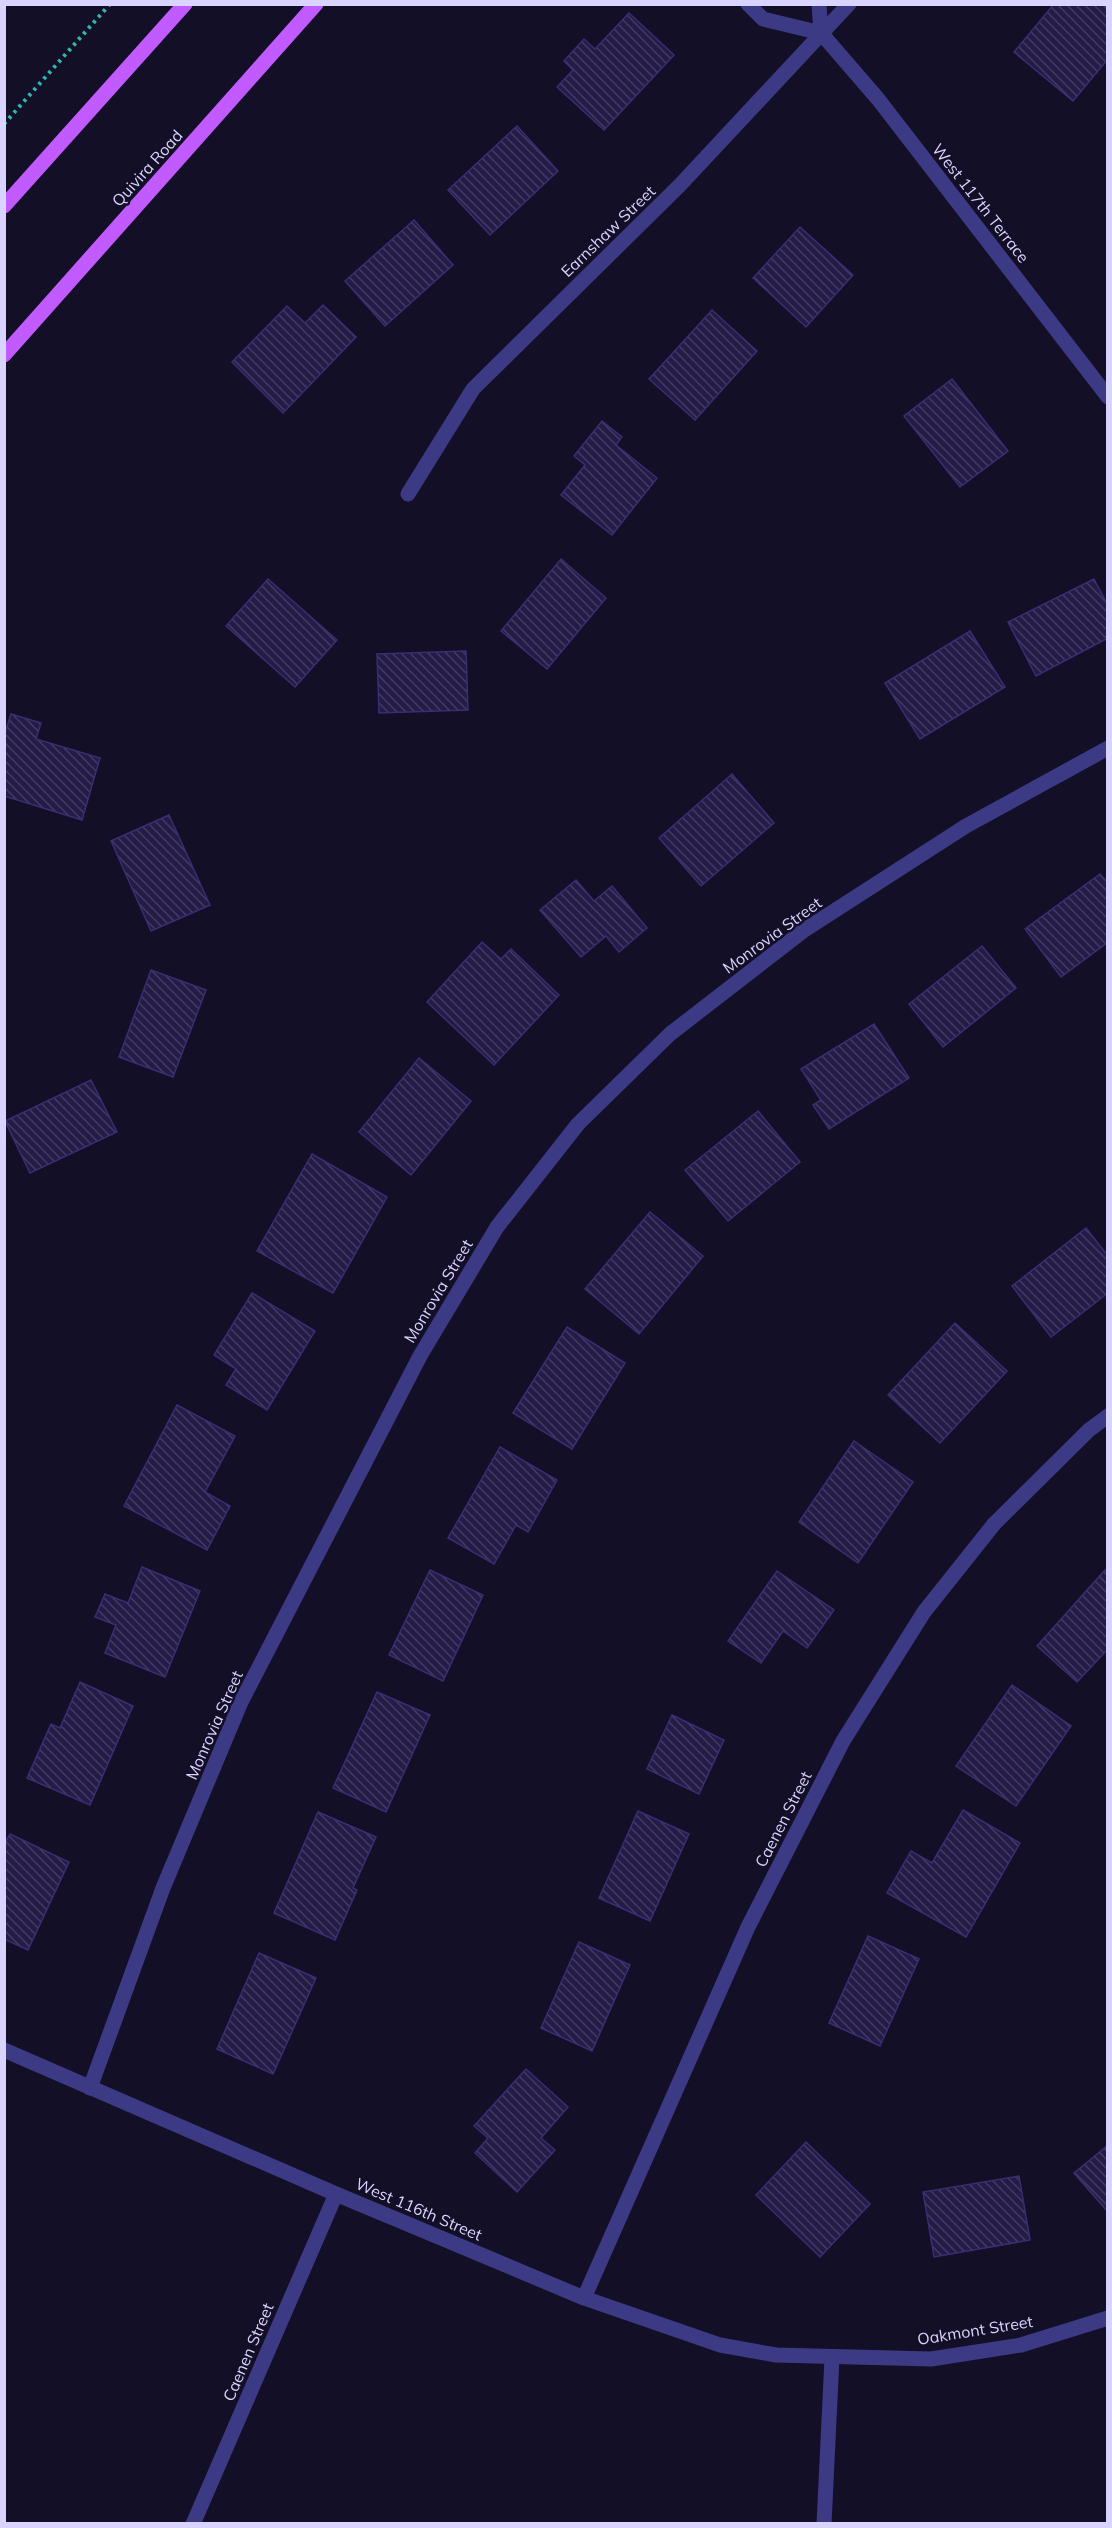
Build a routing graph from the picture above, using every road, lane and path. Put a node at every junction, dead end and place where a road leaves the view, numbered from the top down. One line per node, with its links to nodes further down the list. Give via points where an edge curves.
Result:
1 (110, 4): 8 (path)
2 (185, 4): 9 (main road)
3 (316, 4): 10 (main road, Quivira Road)
4 (748, 4): 7 (street, via 763,19)
5 (819, 4): 7 (street)
6 (849, 4): 7 (street, Earnshaw Street)
7 (821, 33): 11 (street, West 117th Terrace, via 878,99); 12 (street, Earnshaw Street, via 680,185 473,389)
8 (4, 124)
9 (4, 206)
10 (4, 355)
11 (1107, 398)
12 (408, 494)
13 (1107, 748): 16 (street, Monrovia Street, via 966,826 812,925 670,1034 578,1124 497,1227 420,1356 241,1702 164,1888)
14 (1107, 1416): 18 (street, Caenen Street, via 994,1524 924,1612 843,1741 748,1927)
15 (4, 2050): 16 (street, West 116th Street)
16 (90, 2088): 17 (street, West 116th Street)
17 (336, 2194): 18 (street, West 116th Street); 21 (street, Caenen Street)
18 (584, 2298): 20 (street, West 116th Street, via 720,2345 776,2355)
19 (1107, 2319): 20 (street, Oakmont Street, via 1021,2344 931,2359)
20 (832, 2358): 22 (street)
21 (194, 2523)
22 (824, 2523)

